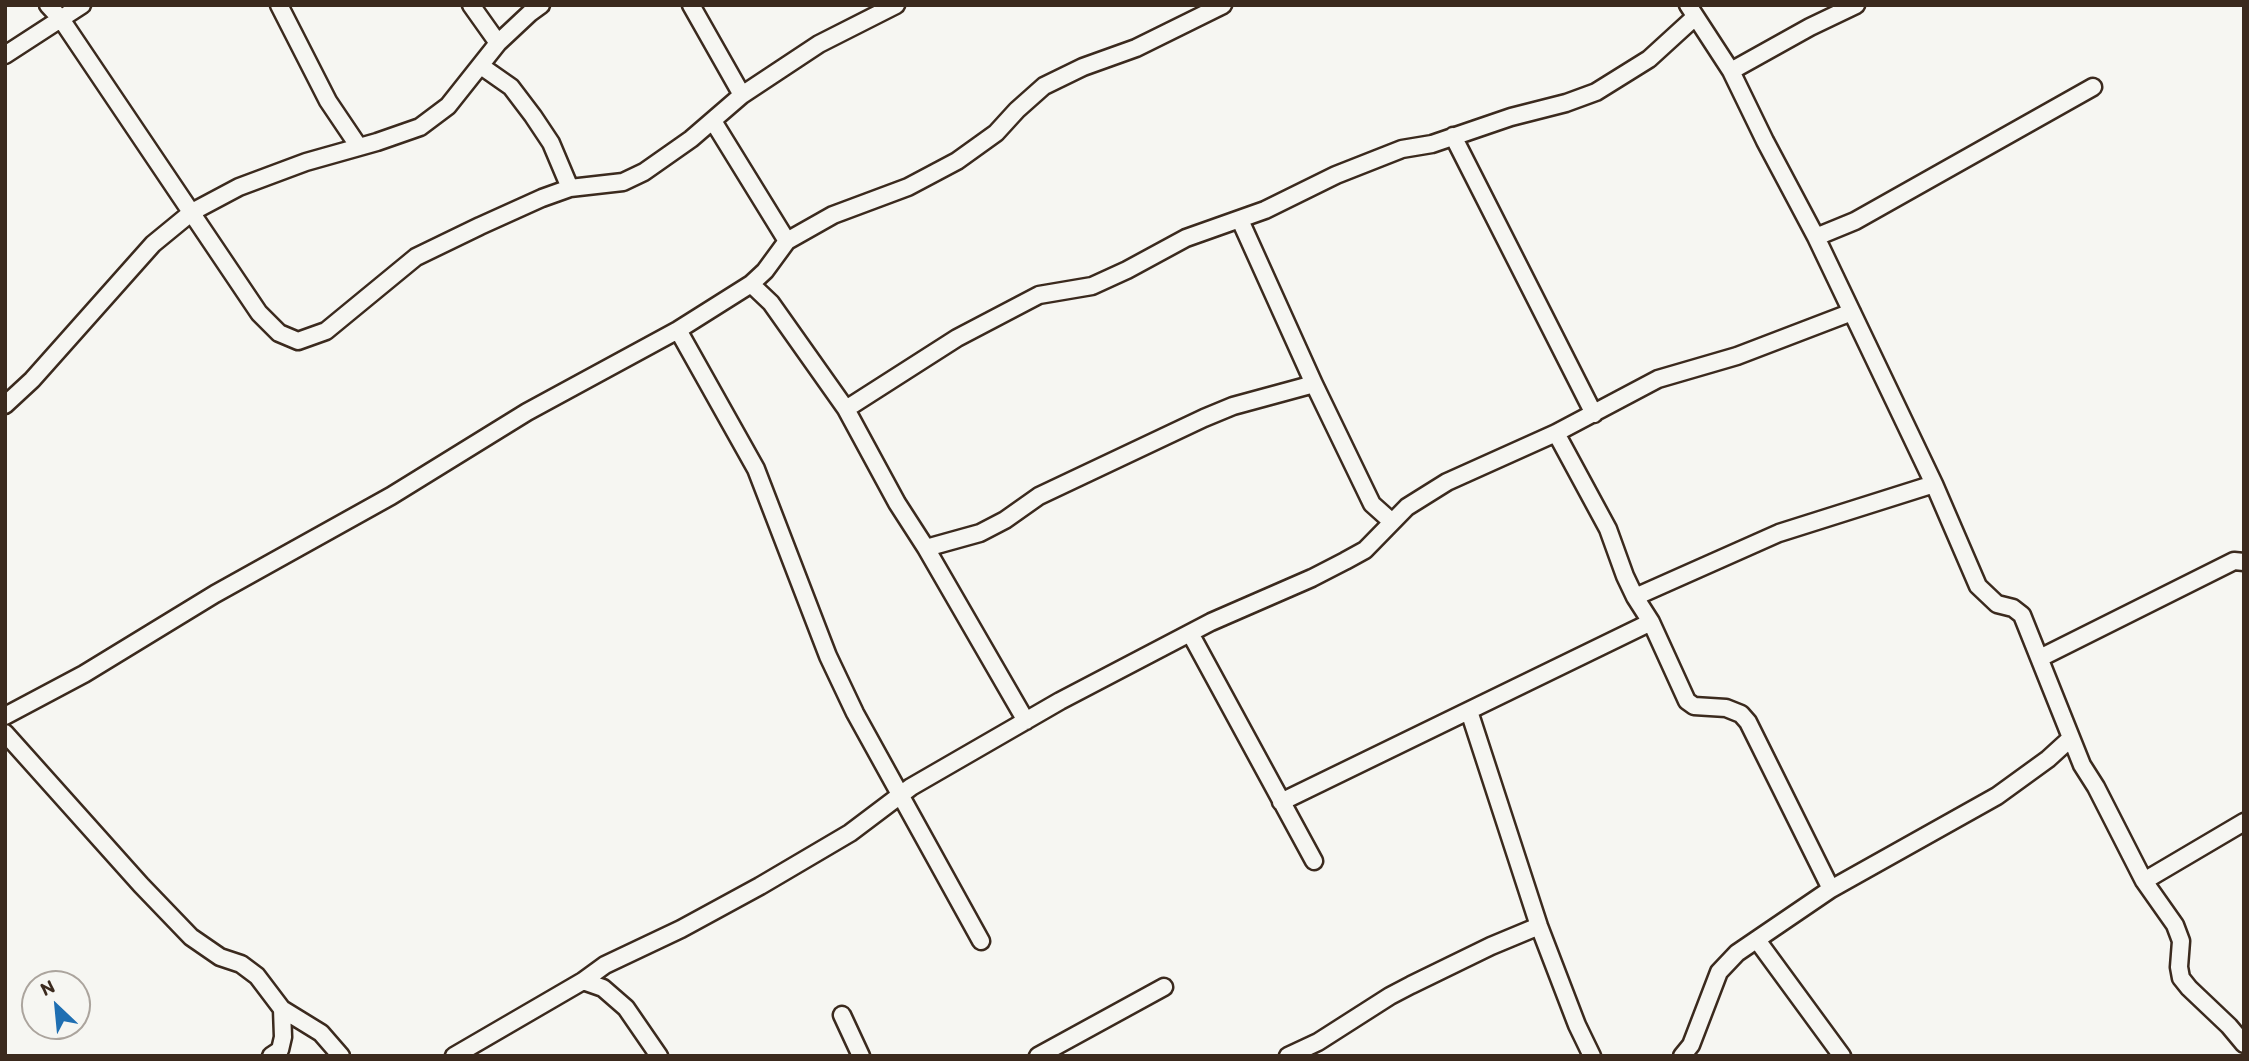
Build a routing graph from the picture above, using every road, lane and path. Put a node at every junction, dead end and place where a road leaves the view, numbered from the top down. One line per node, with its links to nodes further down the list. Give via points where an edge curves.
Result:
1 (48, 5): 11 (street)
2 (82, 5): 11 (street)
3 (279, 5): 20 (street, via 328,101)
4 (471, 5): 12 (street)
5 (541, 5): 12 (street)
6 (691, 5): 17 (street)
7 (896, 5): 17 (street, via 819,44)
8 (1223, 5): 25 (street, via 1044,86 996,133 957,161 908,187 833,215)
9 (1856, 5): 15 (street)
10 (1691, 11): 15 (street); 19 (street, via 1649,59 1596,92)
11 (61, 19): 13 (street); 22 (street)
12 (498, 43): 14 (street)
13 (5, 55)
14 (481, 66): 20 (street, via 448,106 420,127); 21 (street, via 511,87 533,116 551,143)
15 (1731, 71): 24 (street)
16 (2093, 87): 24 (street, via 1855,221)
17 (742, 95): 18 (street)
18 (713, 121): 21 (street, via 644,172 622,182); 25 (street)
19 (1453, 136): 23 (street, via 1374,160); 32 (street)
20 (359, 147): 22 (street, via 239,187)
21 (570, 188): 22 (street, via 416,257 326,331 298,341 279,333 259,313)
22 (192, 212): 30 (street, via 153,244)
23 (1240, 220): 29 (street); 31 (street, via 1186,238 1092,286 1039,296 957,338)
24 (1816, 237): 27 (street)
25 (787, 241): 26 (street)
26 (751, 284): 28 (street); 31 (street, via 771,303)
27 (1852, 313): 32 (street, via 1737,356 1658,379); 34 (street)
28 (678, 330): 43 (street, via 527,412 391,496); 47 (street, via 756,469 828,656)
29 (1314, 384): 35 (street, via 1373,504); 36 (street, via 1203,418 1039,496 980,533)
30 (5, 405)
31 (846, 409): 36 (street)
32 (1594, 414): 33 (street)
33 (1556, 433): 35 (street, via 1447,482); 38 (street, via 1608,528)
34 (1934, 484): 38 (street, via 1779,533); 41 (street, via 1978,586 1997,604 2022,615)
35 (1391, 521): 40 (street, via 1365,550)
36 (926, 548): 44 (street)
37 (2244, 562): 41 (street, via 2234,561)
38 (1635, 597): 39 (street)
39 (1651, 622): 42 (street); 52 (street, via 1687,701 1694,706 1726,708 1748,722)
40 (1190, 633): 44 (street); 48 (street)
41 (2040, 658): 46 (street)
42 (1469, 711): 48 (street); 53 (street)
43 (5, 716)
44 (1026, 722): 47 (street)
45 (5, 733): 58 (street, via 191,937 257,976)
46 (2071, 738): 51 (street); 52 (street, via 1997,796)
47 (901, 794): 54 (street); 56 (street, via 850,832 760,886)
48 (1281, 802): 50 (street)
49 (2244, 822): 51 (street)
50 (1314, 861)
51 (2144, 881): 60 (street, via 2175,925 2181,941 2181,978)
52 (1831, 890): 55 (street)
53 (1539, 926): 67 (street, via 1411,985); 68 (street)
54 (981, 940)
55 (1757, 940): 69 (street, via 1719,972 1691,1045); 70 (street)
56 (583, 981): 63 (street); 64 (street, via 604,988 626,1008)
57 (1164, 987): 66 (street)
58 (282, 1009): 61 (street, via 280,1050); 62 (street, via 321,1033)
59 (842, 1015): 65 (street)
60 (2244, 1044)
61 (271, 1056)
62 (341, 1056)
63 (454, 1056)
64 (659, 1056)
65 (862, 1056)
66 (1038, 1056)
67 (1287, 1056)
68 (1592, 1056)
69 (1682, 1056)
70 (1842, 1056)

